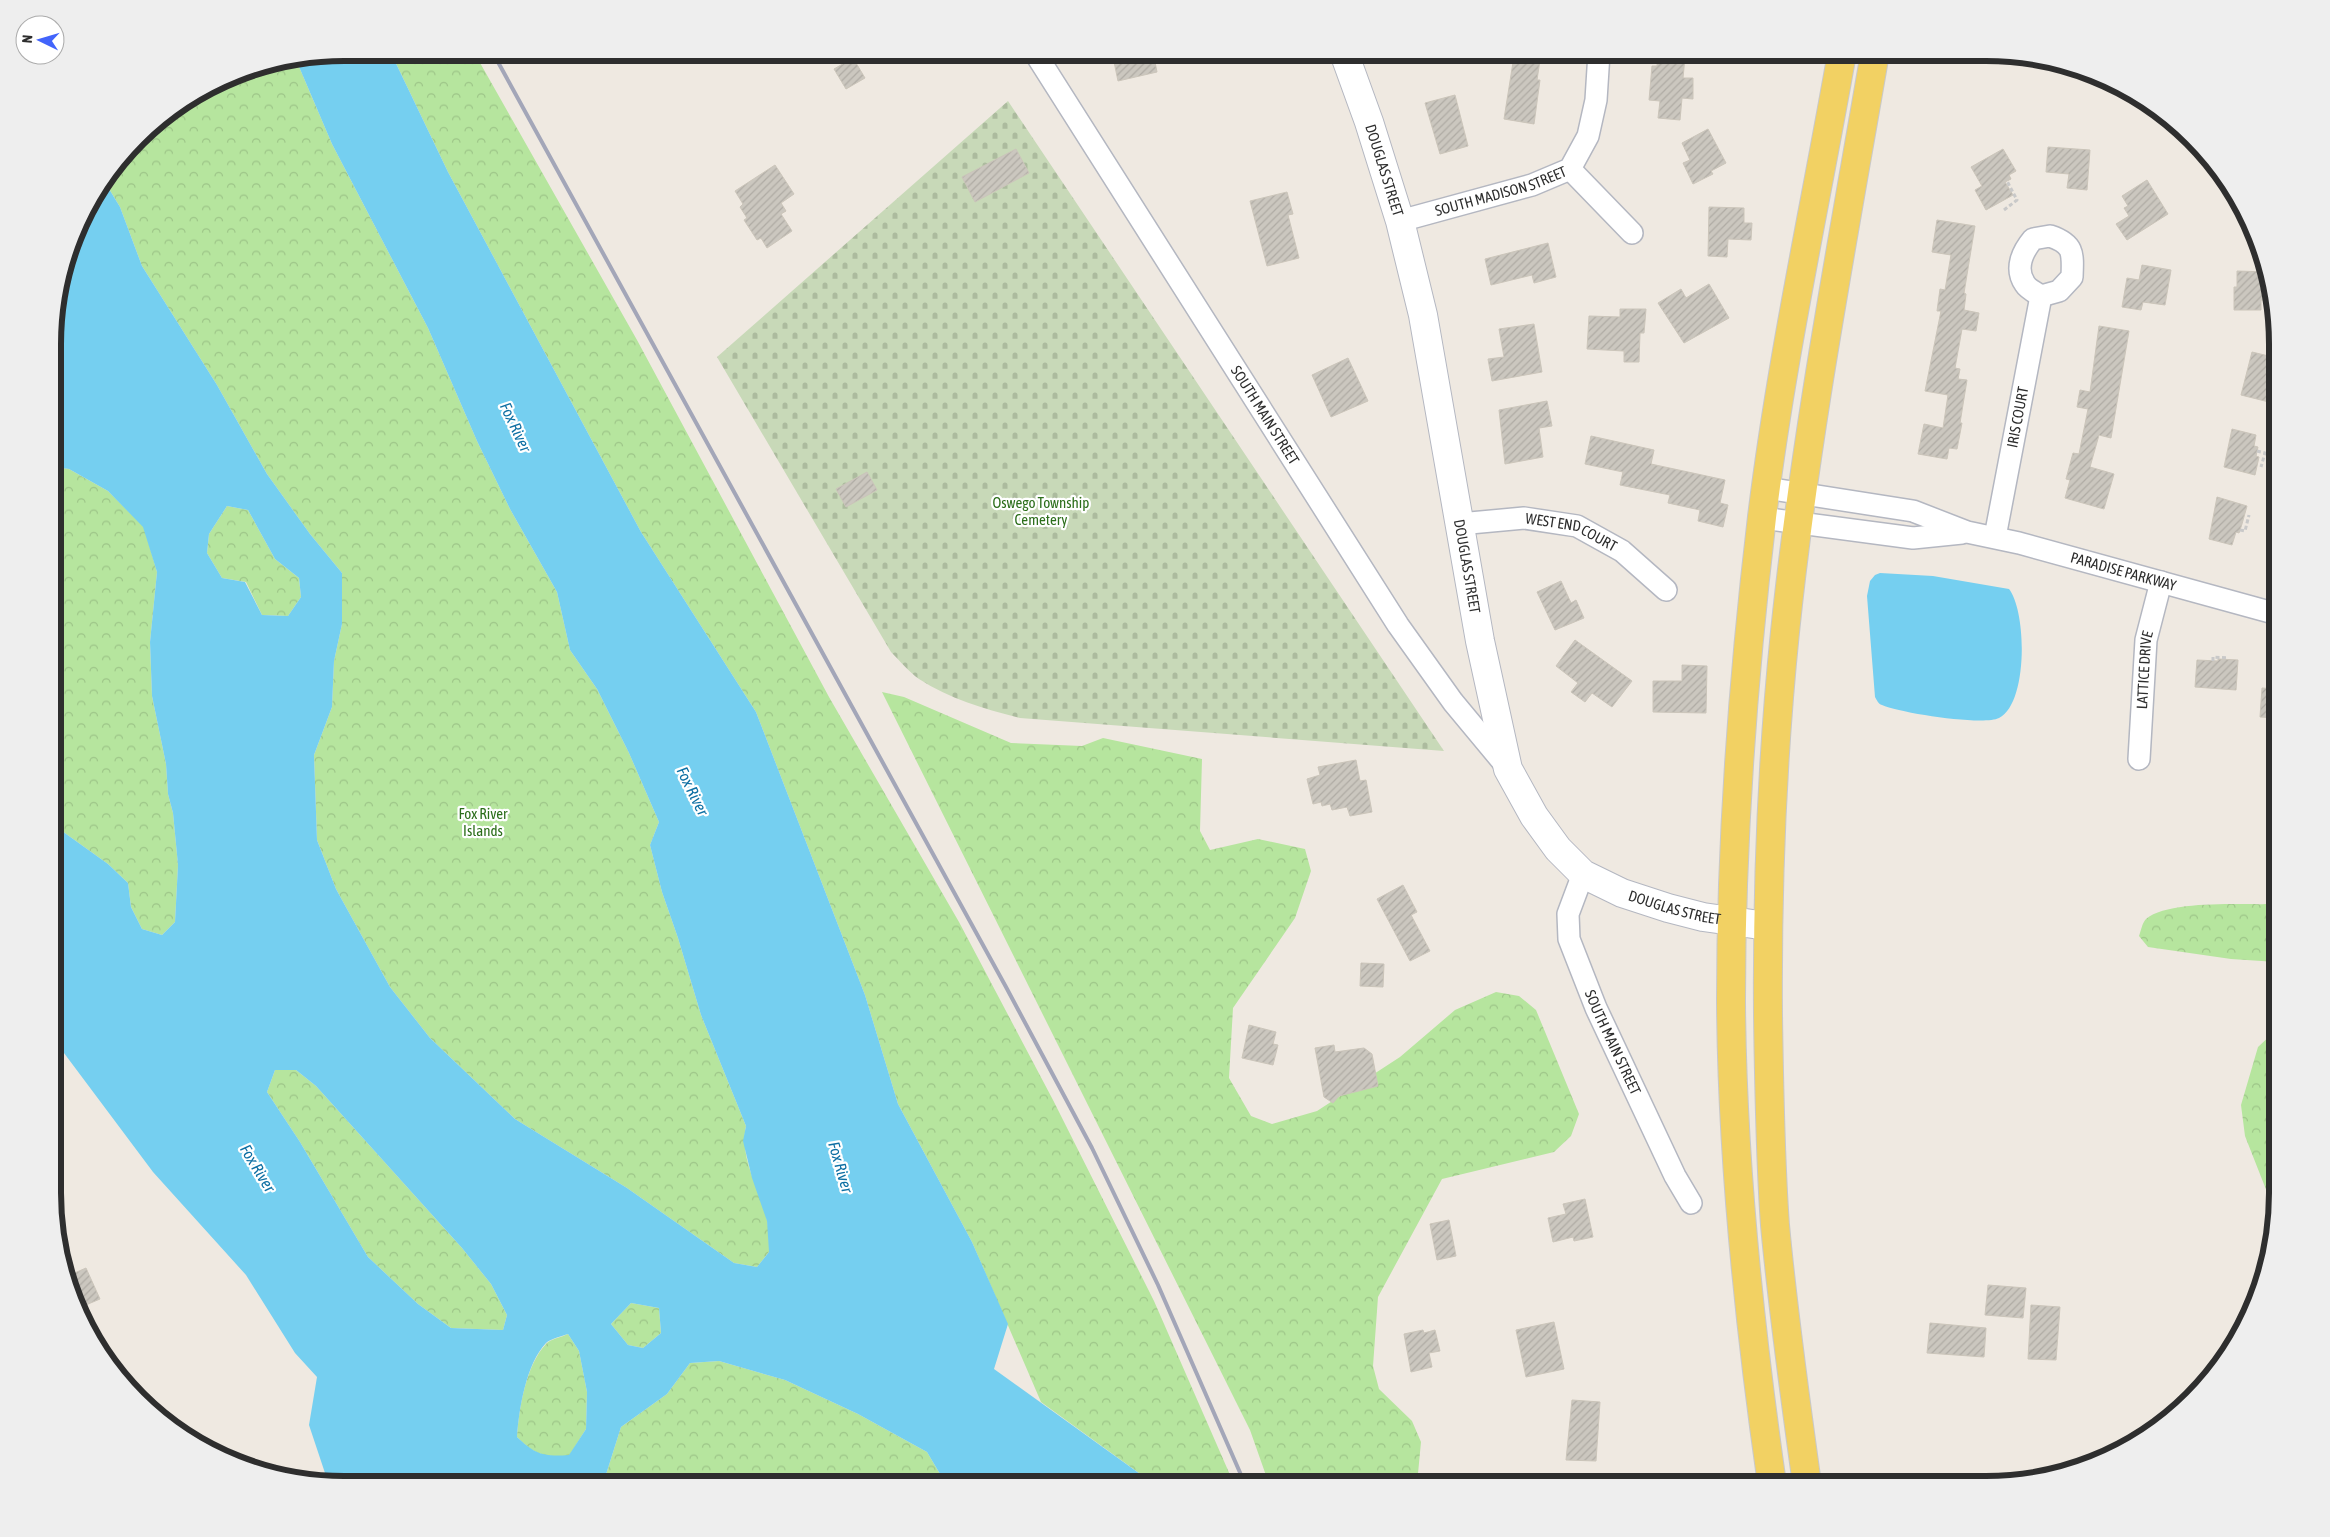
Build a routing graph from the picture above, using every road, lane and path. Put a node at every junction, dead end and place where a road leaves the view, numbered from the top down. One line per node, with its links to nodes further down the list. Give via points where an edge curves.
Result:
1 (1041, 61): 29 (street, SOUTH MAIN STREET, via 1398,625 1452,702)
2 (1347, 61): 9 (street, DOUGLAS STREET)
3 (1598, 61): 6 (street, SOUTH MADISON STREET, via 1596,100 1588,136)
4 (1840, 61): 14 (main road)
5 (1874, 61): 15 (main road)
6 (1570, 169): 9 (street, SOUTH MADISON STREET, via 1532,185); 10 (street)
7 (2007, 181): 8 (path, via 2018,200)
8 (2004, 210)
9 (1400, 220): 19 (street, DOUGLAS STREET, via 1423,315)
10 (1632, 233)
11 (2041, 296): 22 (street, IRIS COURT)
12 (2257, 451): 13 (path, via 2265,453)
13 (2261, 467)
14 (1766, 488): 15 (street, PARADISE PARKWAY); 17 (main road)
15 (1802, 493): 18 (main road); 21 (street, PARADISE PARKWAY, via 1913,511)
16 (2249, 515): 20 (path, via 2245,531)
17 (1762, 518): 18 (street, PARADISE PARKWAY); 31 (main road, via 1740,762)
18 (1797, 523): 21 (street, PARADISE PARKWAY, via 1913,538); 32 (main road, via 1784,636)
19 (1459, 524): 24 (street, WEST END COURT, via 1524,518 1577,526 1622,551); 29 (street, DOUGLAS STREET)
20 (2240, 530)
21 (1968, 532): 22 (street, PARADISE PARKWAY)
22 (1995, 537): 23 (street, PARADISE PARKWAY)
23 (2161, 582): 25 (street, PARADISE PARKWAY); 28 (street, LATTICE DRIVE, via 2146,640)
24 (1666, 590)
25 (2269, 610)
26 (2228, 658): 27 (path, via 2213,657)
27 (2213, 661)
28 (2139, 759)
29 (1508, 769): 30 (street, DOUGLAS STREET, via 1534,816 1558,849)
30 (1583, 874): 31 (street, DOUGLAS STREET, via 1622,893 1659,905); 33 (street, SOUTH MAIN STREET, via 1568,914 1569,939 1596,1008 1675,1176)
31 (1732, 921): 32 (street, DOUGLAS STREET); 34 (main road, via 1731,1002 1739,1191 1757,1377)
32 (1767, 926): 35 (main road, via 1768,1072 1775,1223)
33 (1691, 1203)
34 (1771, 1476)
35 (1806, 1476)

